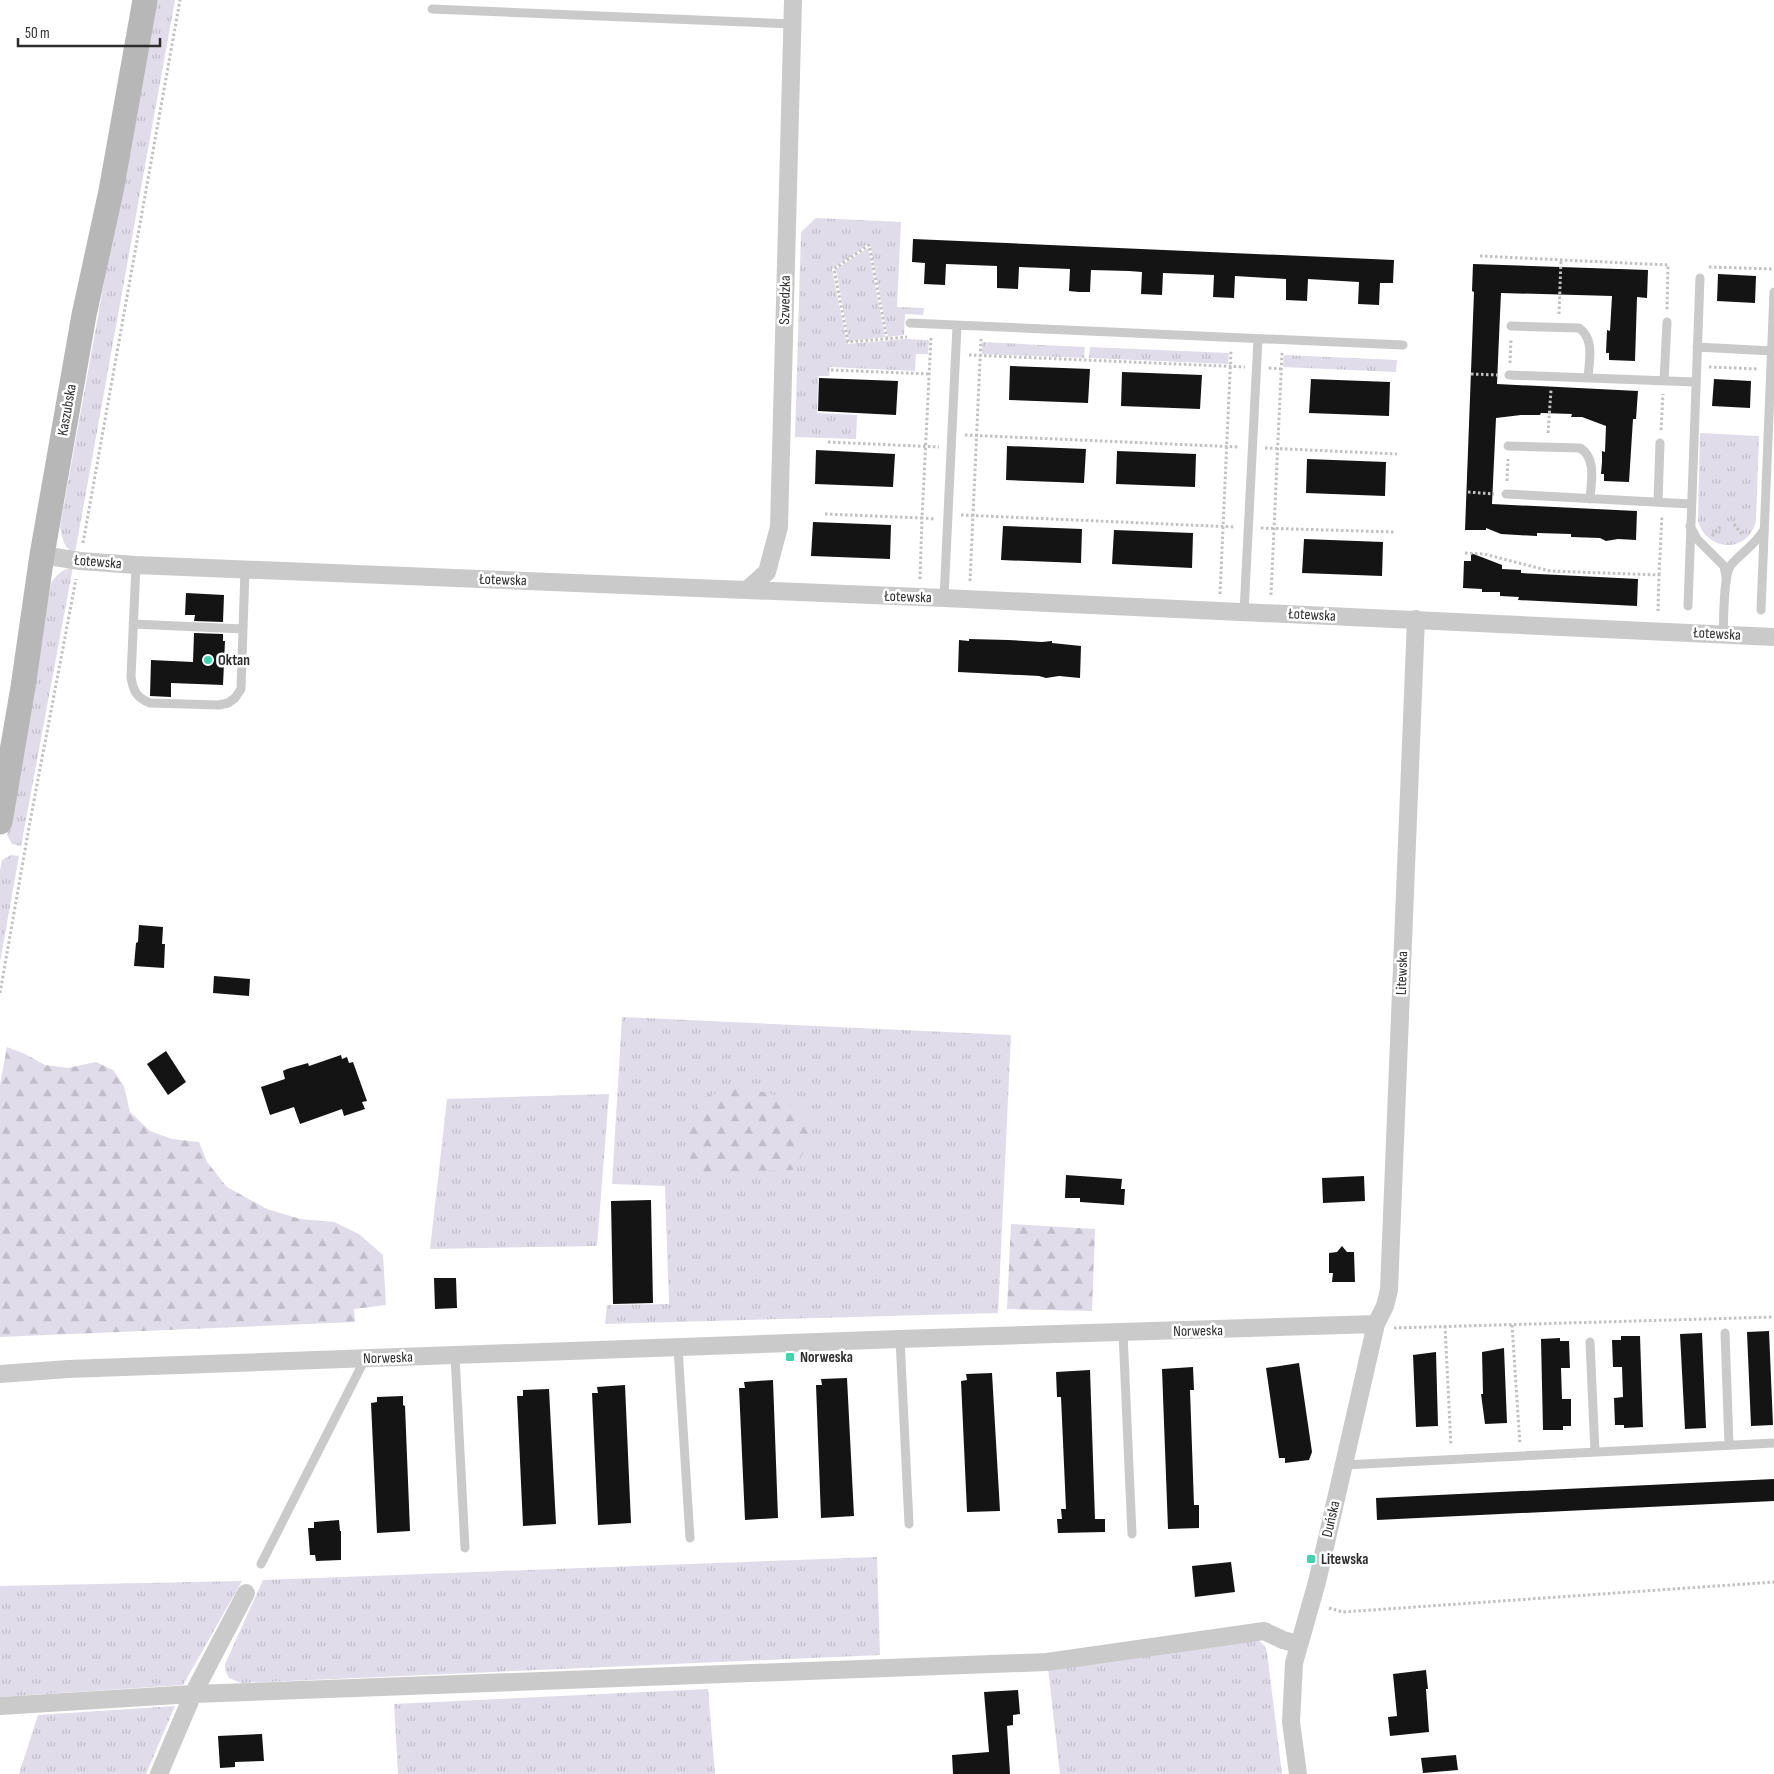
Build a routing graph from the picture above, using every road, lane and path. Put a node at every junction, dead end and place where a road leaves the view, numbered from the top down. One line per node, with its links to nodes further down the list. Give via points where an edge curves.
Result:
1 (145, 0): 68 (main road, Kaszubska)
2 (180, 0): 69 (path)
3 (793, 0): 5 (street, Szwedzka)
4 (432, 9): 5 (lane)
5 (792, 24): 76 (street, Szwedzka, via 778,527 768,572)
6 (1480, 256): 7 (path)
7 (1561, 260): 11 (path, via 1668,264); 17 (path)
8 (1774, 269): 9 (path, via 1700,267)
9 (1700, 278): 26 (lane)
10 (1774, 292): 27 (lane)
11 (1666, 322): 40 (lane)
12 (910, 323): 13 (lane)
13 (931, 324): 14 (lane); 22 (path)
14 (957, 326): 16 (lane); 28 (lane)
15 (1512, 326): 17 (lane); 37 (path)
16 (981, 327): 20 (lane); 29 (path)
17 (1558, 328): 39 (lane, via 1579,328 1588,337)
18 (913, 338): 21 (path)
19 (922, 338): 22 (path)
20 (1231, 338): 23 (lane); 31 (path)
21 (887, 339): 21 (path, via 848,342 844,324 834,269 869,245)
22 (930, 339): 35 (path)
23 (1258, 339): 24 (lane); 32 (lane)
24 (1282, 340): 25 (lane); 50 (path)
25 (1403, 345)
26 (1697, 347): 27 (lane); 30 (lane)
27 (1772, 351): 34 (lane)
28 (956, 355): 29 (path); 79 (lane)
29 (980, 356): 31 (path); 43 (path)
30 (1696, 366): 34 (path); 41 (lane)
31 (1230, 367): 32 (path); 47 (path)
32 (1256, 368): 63 (lane)
33 (831, 370): 35 (path)
34 (1771, 370): 42 (lane)
35 (929, 374): 46 (path)
36 (1471, 374): 37 (path)
37 (1509, 375): 38 (lane)
38 (1552, 377): 39 (lane); 49 (path)
39 (1588, 378): 40 (lane)
40 (1664, 381): 41 (lane); 45 (path)
41 (1696, 382): 56 (lane)
42 (1772, 385): 57 (lane)
43 (976, 436): 47 (path); 59 (path)
44 (828, 442): 46 (path)
45 (1660, 443): 55 (lane)
46 (926, 446): 60 (path)
47 (1227, 446): 62 (path)
48 (1508, 446): 49 (lane); 53 (path)
49 (1547, 447): 54 (lane, via 1585,451 1591,464)
50 (1277, 449): 51 (path); 65 (path)
51 (1396, 454)
52 (1468, 492): 53 (path)
53 (1506, 494): 54 (lane)
54 (1590, 499): 55 (lane)
55 (1660, 503): 56 (lane); 72 (path)
56 (1691, 504): 61 (lane)
57 (1770, 507): 64 (lane)
58 (825, 514): 60 (path)
59 (973, 516): 62 (path); 75 (path)
60 (922, 518): 74 (path)
61 (1690, 526): 73 (lane, via 1697,539 1724,566); 80 (lane)
62 (1223, 527): 63 (path); 77 (path)
63 (1248, 528): 83 (lane)
64 (1764, 528): 73 (lane, via 1757,540 1730,566); 81 (lane)
65 (1274, 529): 66 (path); 78 (path)
66 (1394, 532)
67 (1465, 553): 72 (path, via 1484,554 1550,571)
68 (42, 555): 69 (street, Łotewska); 89 (main road, Kaszubska)
69 (80, 561): 70 (street, Łotewska); 90 (path)
70 (136, 565): 71 (street, Łotewska); 85 (lane)
71 (245, 570): 76 (street, Łotewska); 86 (lane)
72 (1659, 575): 82 (path)
73 (1726, 577): 87 (lane)
74 (920, 579)
75 (970, 581)
76 (747, 590): 79 (street, Łotewska)
77 (1220, 594)
78 (1270, 595)
79 (944, 598): 83 (street, Łotewska)
80 (1688, 606)
81 (1761, 610)
82 (1658, 611)
83 (1244, 612): 84 (street, Łotewska)
84 (1416, 619): 87 (street, Łotewska); 93 (street, Litewska, via 1389,1290 1384,1306)
85 (134, 624): 86 (lane); 86 (lane, via 133,687 140,699 150,703 219,705 235,698 241,689)
86 (243, 629)
87 (1723, 634): 88 (street, Łotewska)
88 (1774, 637)
89 (0, 822)
90 (0, 992)
91 (1774, 1317): 92 (path)
92 (1512, 1325): 94 (path); 106 (path)
93 (1384, 1326): 94 (path); 95 (street, Norweska); 108 (street, Duńska)
94 (1445, 1326): 107 (path)
95 (1123, 1332): 97 (street, Norweska); 110 (lane)
96 (1725, 1333): 104 (lane)
97 (900, 1339): 99 (street, Norweska); 109 (lane)
98 (1590, 1342): 105 (lane)
99 (678, 1348): 100 (street, Norweska); 111 (lane)
100 (455, 1356): 101 (street, Norweska); 112 (lane)
101 (365, 1359): 102 (street, Norweska); 113 (lane)
102 (0, 1374)
103 (1774, 1443): 104 (lane)
104 (1729, 1445): 105 (lane)
105 (1595, 1452): 106 (lane)
106 (1520, 1456): 107 (lane)
107 (1452, 1459): 108 (lane)
108 (1344, 1465): 116 (street, Duńska)
109 (910, 1524)
110 (1132, 1534)
111 (690, 1538)
112 (465, 1548)
113 (260, 1564)
114 (1774, 1582): 116 (path, via 1343,1612)
115 (246, 1593): 118 (street)
116 (1311, 1604): 117 (street, Duńska)
117 (1298, 1644): 118 (street, via 1264,1631 1046,1662); 121 (street, Duńska, via 1291,1709)
118 (193, 1694): 119 (street); 120 (street)
119 (0, 1706)
120 (159, 1774)
121 (1298, 1774)

